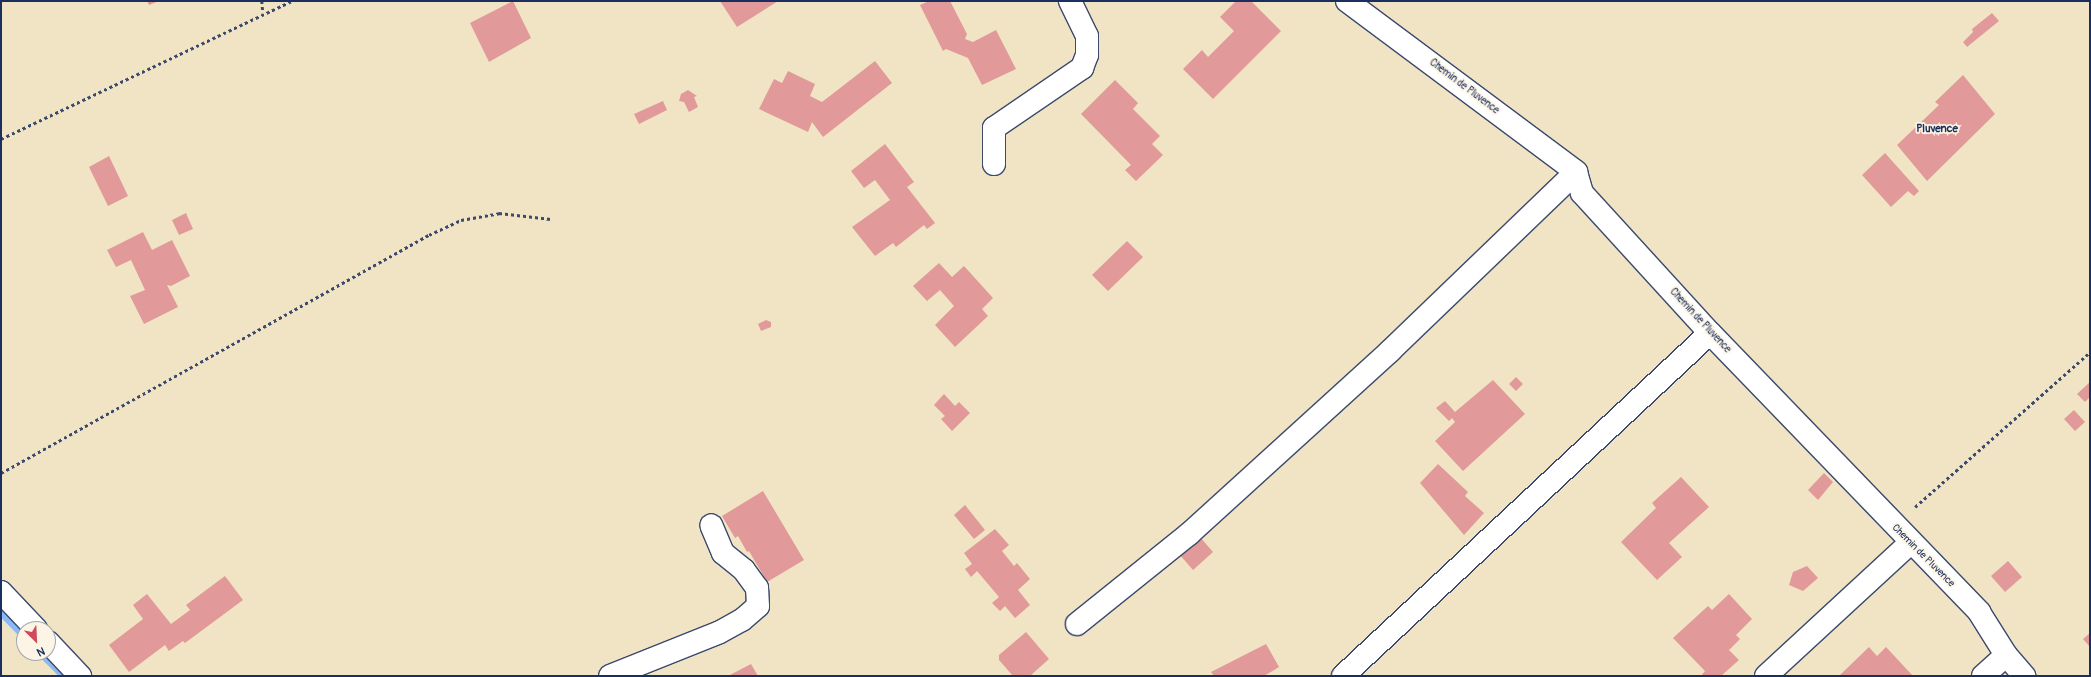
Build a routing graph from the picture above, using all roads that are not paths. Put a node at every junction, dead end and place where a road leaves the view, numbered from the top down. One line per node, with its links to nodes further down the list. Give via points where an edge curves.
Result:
1 (1070, 1): 3 (street, via 1087,36 1087,55 1082,68 994,128)
2 (1347, 1): 4 (street, Chemin de Pluvence)
3 (994, 164)
4 (1576, 172): 5 (street, Chemin de Pluvence, via 1582,193); 10 (street, via 1390,351 1189,534)
5 (1710, 333): 7 (street, Chemin de Pluvence); 15 (street)
6 (711, 525): 14 (street, via 723,553 744,570 758,588 758,606 742,620 720,632)
7 (1910, 543): 12 (street, Chemin de Pluvence, via 1979,612); 16 (street)
8 (1, 592): 9 (street)
9 (28, 621)
10 (1077, 624)
11 (56, 650): 13 (street)
12 (2006, 655): 17 (street); 18 (street, Chemin de Pluvence)
13 (80, 676)
14 (610, 676)
15 (1343, 676)
16 (1766, 676)
17 (1982, 676)
18 (2024, 676)

